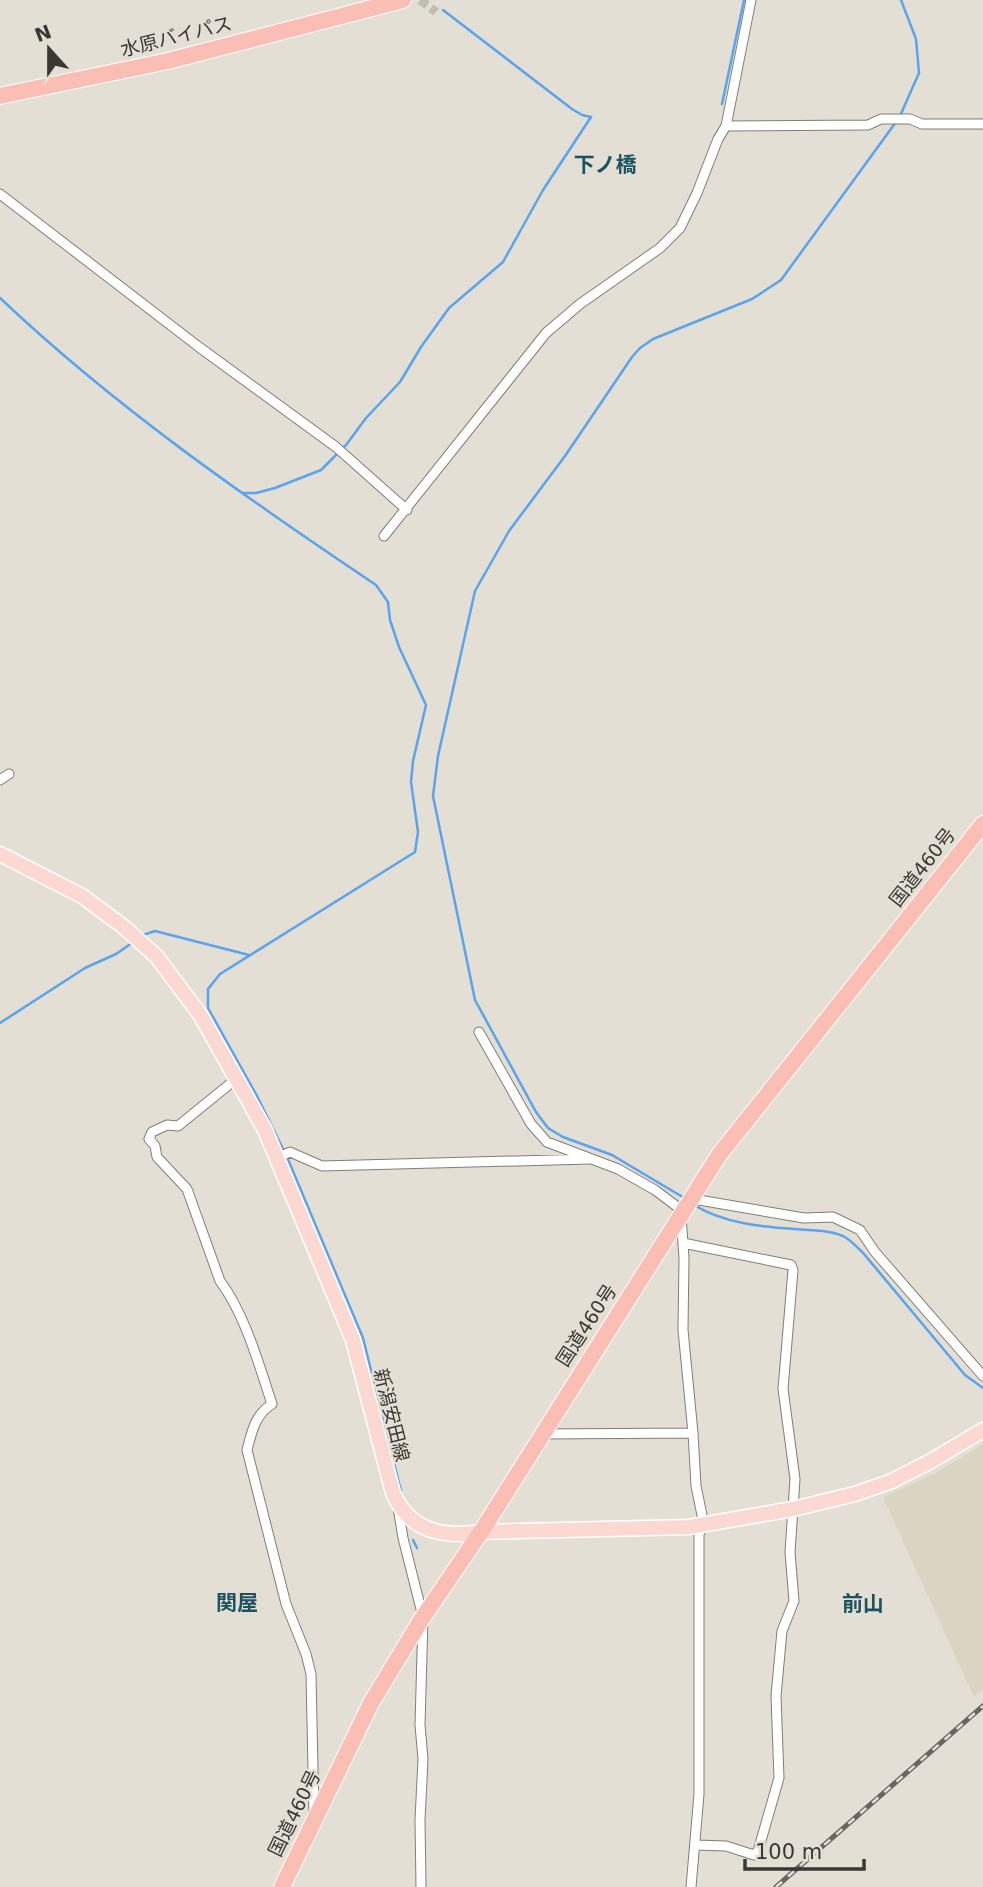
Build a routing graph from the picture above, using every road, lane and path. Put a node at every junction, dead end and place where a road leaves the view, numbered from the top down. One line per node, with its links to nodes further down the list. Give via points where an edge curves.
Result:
1 (402, 0): 3 (highway, 水原バイパス, via 167,61)
2 (751, 0): 5 (street)
3 (0, 96)
4 (983, 124): 5 (street, via 881,119 868,125)
5 (726, 125): 7 (street, via 680,228 546,333)
6 (0, 194): 7 (street, via 336,447)
7 (407, 510): 8 (street)
8 (384, 536)
9 (983, 824): 15 (highway, 国道460号, via 719,1155)
10 (0, 854): 12 (main road, 新潟安田線, via 82,896 157,957 195,1006)
11 (479, 1032): 14 (street, via 531,1124 547,1142)
12 (236, 1079): 13 (main road, 新潟安田線); 26 (street, via 190,1119 152,1132 149,1139 157,1157 187,1189 272,1404 261,1410 247,1450 286,1604 311,1674)
13 (277, 1158): 14 (street, via 290,1152 323,1166); 21 (main road, 新潟安田線, via 353,1340)
14 (591, 1159): 15 (street, via 655,1189 679,1208)
15 (687, 1208): 16 (street); 17 (street, via 833,1217 848,1223 864,1235); 20 (highway, 国道460号)
16 (682, 1243): 19 (street, via 683,1330); 22 (street, via 791,1265 783,1389 795,1479)
17 (983, 1376)
18 (983, 1430): 22 (main road, via 892,1481)
19 (693, 1433): 20 (street); 23 (street)
20 (541, 1434): 24 (highway, 国道460号)
21 (398, 1505): 24 (main road, via 427,1529 464,1535); 25 (street)
22 (793, 1509): 23 (main road); 27 (street, via 794,1601 782,1631 776,1696 779,1779 758,1851 754,1855 726,1846)
23 (704, 1525): 24 (main road, via 658,1530); 27 (street, via 699,1534)
24 (481, 1532): 25 (highway, 国道460号)
25 (423, 1617): 26 (highway, 国道460号, via 370,1703); 29 (street)
26 (314, 1818): 28 (highway, 国道460号)
27 (695, 1845): 30 (street)
28 (282, 1887)
29 (421, 1887)
30 (691, 1887)

